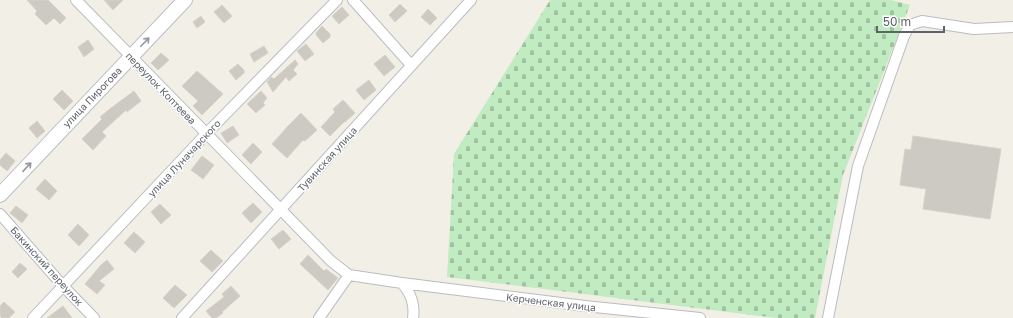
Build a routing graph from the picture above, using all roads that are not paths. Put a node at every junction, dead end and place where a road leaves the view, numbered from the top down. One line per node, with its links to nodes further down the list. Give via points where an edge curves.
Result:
1 (76, 0): 7 (street, переулок Коптеева)
2 (185, 0): 7 (main road, улица Пирогова, one-way to 2)
3 (337, 0): 9 (street, улица Луначарского)
4 (353, 0): 8 (street)
5 (472, 0): 8 (street, Тувинская улица)
6 (1013, 27): 22 (street, via 974,29 922,21 910,25 858,166)
7 (131, 57): 9 (street, переулок Коптеева); 10 (main road, улица Пирогова, one-way to 7)
8 (411, 65): 11 (street, Тувинская улица)
9 (206, 134): 11 (street, переулок Коптеева); 15 (street, улица Луначарского)
10 (0, 195)
11 (280, 211): 13 (street, переулок Коптеева); 18 (street, Тувинская улица)
12 (0, 214): 15 (street, Бакинский переулок)
13 (349, 275): 14 (street, Керченская улица); 19 (street)
14 (402, 284): 20 (street, via 413,302); 21 (street, Керченская улица)
15 (64, 287): 16 (street, улица Луначарского); 17 (street, Бакинский переулок)
16 (33, 318)
17 (94, 318)
18 (182, 318)
19 (319, 318)
20 (413, 318)
21 (700, 318)
22 (828, 318)

